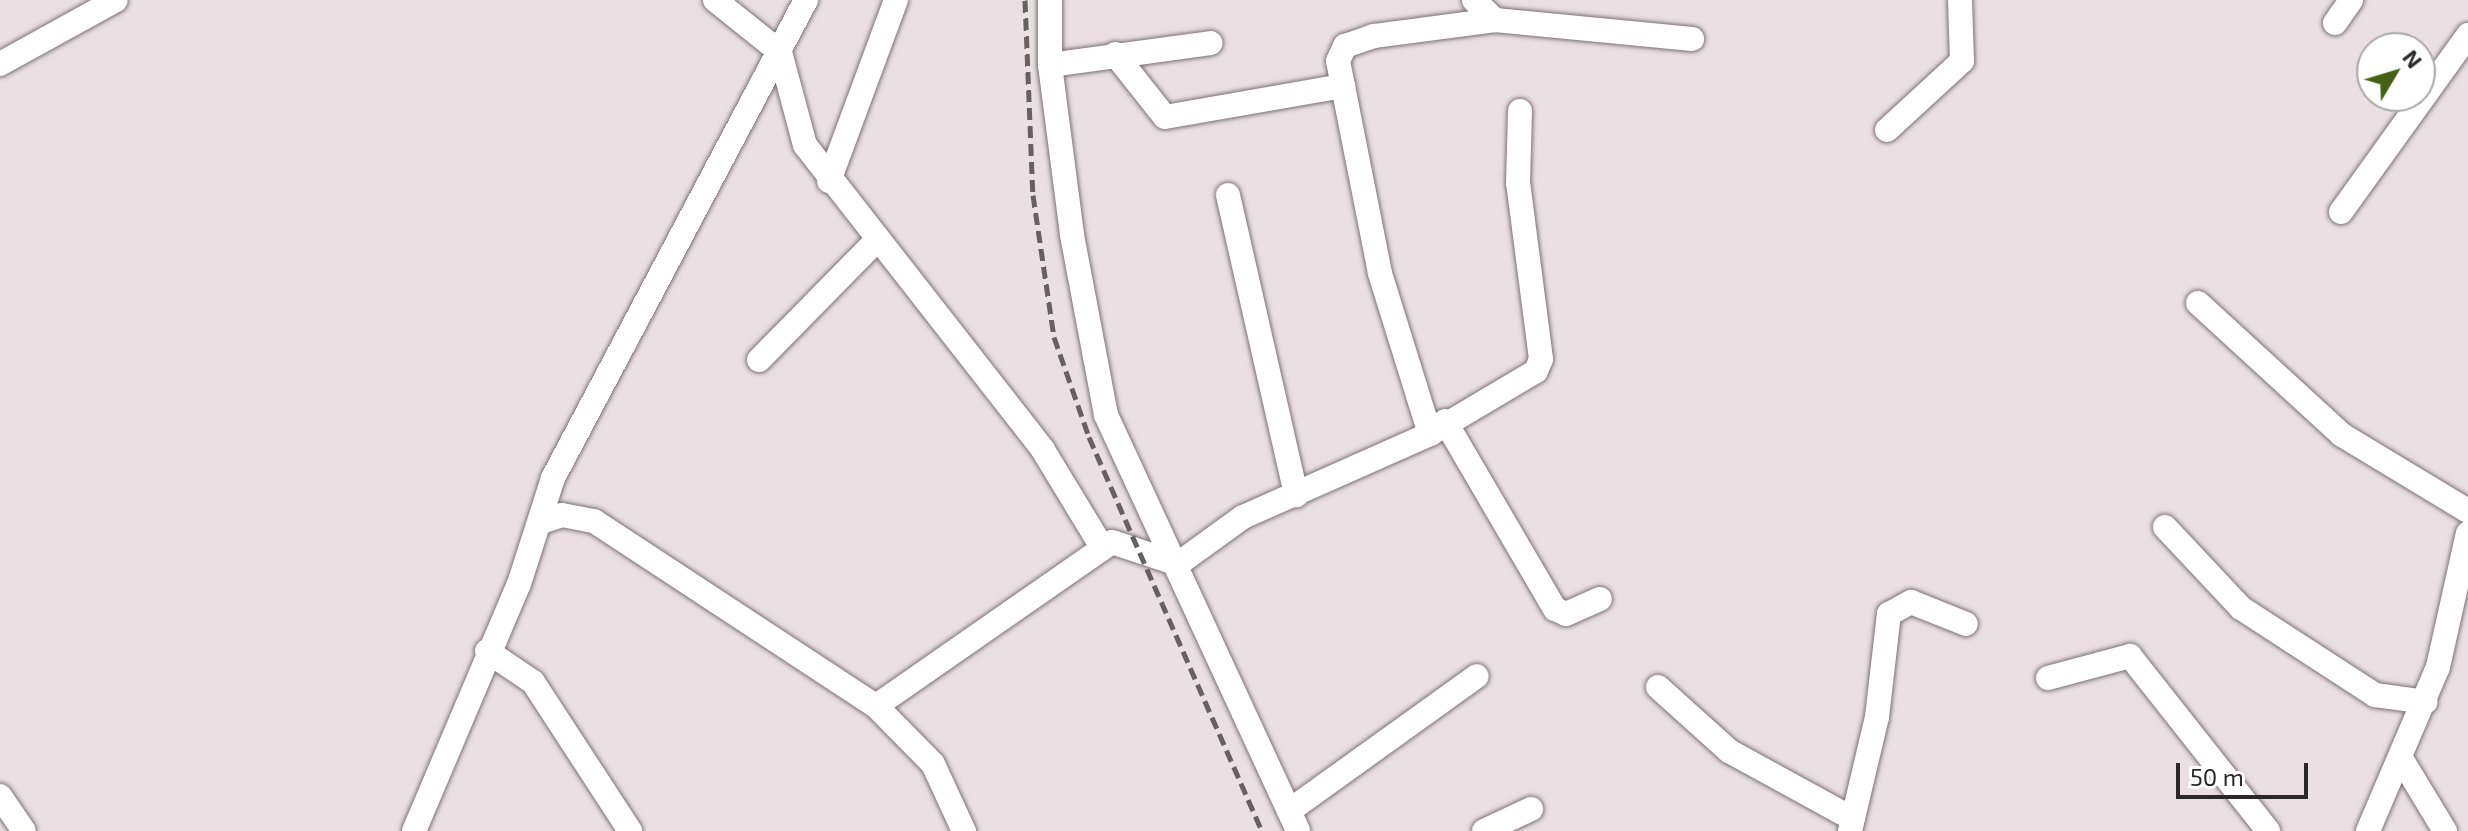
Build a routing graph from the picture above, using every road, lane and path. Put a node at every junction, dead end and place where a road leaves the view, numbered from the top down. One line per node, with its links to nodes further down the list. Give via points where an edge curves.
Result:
1 (116, 0): 16 (street)
2 (715, 0): 14 (street)
3 (806, 0): 14 (street)
4 (896, 0): 21 (street)
5 (1050, 0): 17 (street)
6 (1474, 0): 9 (street)
7 (1960, 0): 20 (street, via 1962,61)
8 (2351, 0): 10 (street)
9 (1495, 20): 12 (street); 18 (street, via 1351,43 1339,53)
10 (2335, 23)
11 (2468, 35): 23 (street)
12 (1692, 39)
13 (1210, 43): 15 (street)
14 (780, 52): 21 (street, via 796,123); 30 (street, via 553,478)
15 (1115, 54): 17 (street); 18 (street, via 1165,117)
16 (0, 64)
17 (1050, 65): 34 (street, via 1106,415)
18 (1343, 86): 27 (street, via 1380,273)
19 (1520, 111): 27 (street, via 1518,183 1540,365)
20 (1887, 130)
21 (829, 181): 24 (street)
22 (1228, 195): 28 (street)
23 (2341, 212)
24 (875, 242): 26 (street); 32 (street, via 1043,450)
25 (2198, 303): 29 (street, via 2342,435)
26 (759, 360)
27 (1438, 427): 28 (street); 35 (street, via 1555,609 1573,613)
28 (1296, 495): 34 (street, via 1243,517)
29 (2468, 511)
30 (541, 522): 37 (street); 42 (street, via 562,515 594,521)
31 (2165, 527): 41 (street, via 2241,608 2375,695)
32 (1102, 547): 34 (street, via 1121,543); 42 (street)
33 (2467, 548): 41 (street)
34 (1178, 564): 46 (street)
35 (1600, 599)
36 (1966, 624): 47 (street, via 1911,602 1889,614 1877,717)
37 (487, 651): 48 (street); 50 (street, via 533,682)
38 (1477, 676): 46 (street)
39 (2048, 678): 53 (street, via 2130,656)
40 (1658, 687): 47 (street, via 1729,751)
41 (2426, 702): 43 (street)
42 (876, 706): 51 (street, via 933,764)
43 (2402, 760): 54 (street); 55 (street)
44 (0, 796): 49 (street)
45 (1531, 809): 52 (street)
46 (1293, 821)
47 (1851, 825)
48 (416, 830)
49 (24, 831)
50 (630, 831)
51 (964, 831)
52 (1484, 831)
53 (2268, 831)
54 (2368, 831)
55 (2445, 831)

